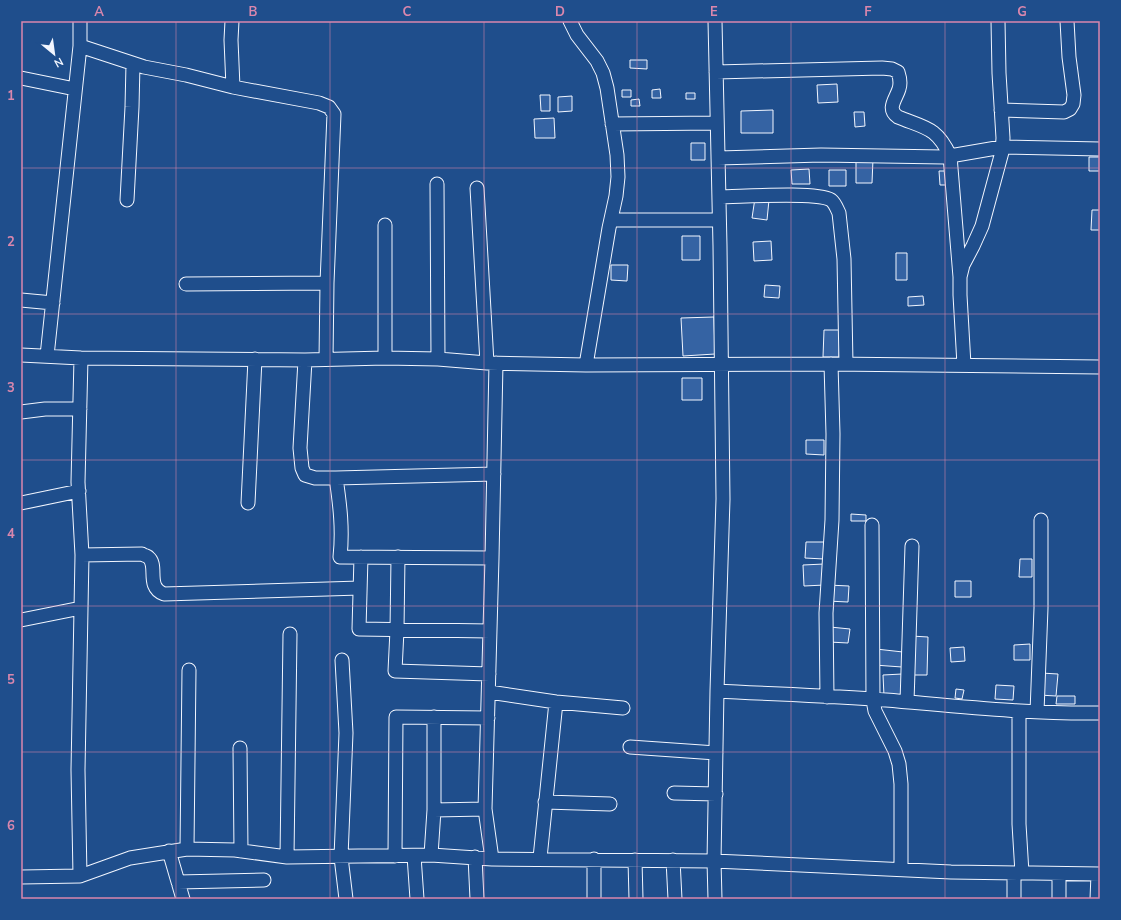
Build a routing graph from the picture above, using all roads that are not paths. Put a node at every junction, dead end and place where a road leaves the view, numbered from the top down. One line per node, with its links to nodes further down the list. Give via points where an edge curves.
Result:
1 (80, 21): 7 (street)
2 (232, 21): 11 (street)
3 (570, 21): 15 (street, via 603,73)
4 (715, 21): 9 (street)
5 (998, 21): 13 (street)
6 (1067, 21): 13 (street, via 1074,95 1070,109 1064,112)
7 (80, 46): 8 (street); 12 (street)
8 (133, 64): 11 (street); 23 (street)
9 (716, 72): 14 (street); 18 (street, via 892,69 898,72 900,79 893,114 934,132 944,142)
10 (21, 78): 12 (street)
11 (233, 87): 28 (street, via 319,103 330,107 334,114)
12 (75, 89): 31 (street)
13 (1001, 110): 16 (street)
14 (717, 123): 15 (street); 19 (street)
15 (612, 124): 24 (street, via 618,177)
16 (1002, 147): 17 (street); 18 (street); 27 (street, via 982,226)
17 (1100, 149)
18 (950, 156): 19 (street, via 821,155); 27 (street)
19 (718, 158): 22 (street)
20 (437, 184): 38 (street)
21 (477, 188): 40 (street)
22 (719, 197): 25 (street); 42 (street, via 793,195 826,198 837,207 844,259)
23 (127, 200)
24 (611, 220): 25 (street); 43 (street)
25 (719, 220): 45 (street)
26 (385, 225): 36 (street)
27 (960, 276): 44 (street)
28 (327, 283): 29 (street); 37 (street)
29 (186, 284)
30 (21, 300): 31 (street)
31 (53, 303): 33 (street)
32 (21, 354): 33 (street)
33 (47, 356): 34 (street)
34 (81, 358): 35 (street); 47 (street)
35 (255, 358): 39 (street); 53 (street)
36 (385, 358): 37 (street); 38 (street)
37 (326, 359): 39 (street)
38 (438, 359): 40 (street)
39 (305, 360): 50 (street, via 300,448 302,468 305,475 315,478)
40 (491, 363): 43 (street); 49 (street)
41 (831, 364): 42 (street); 45 (street); 72 (street, via 832,520 826,614)
42 (846, 364): 44 (street)
43 (586, 365): 45 (street)
44 (964, 365): 46 (street)
45 (722, 366): 71 (street, via 723,499)
46 (1100, 367)
47 (80, 409): 48 (street); 51 (street)
48 (21, 412)
49 (494, 474): 50 (street); 60 (street)
50 (336, 478): 58 (street, via 342,538 340,557)
51 (79, 491): 52 (street); 57 (street)
52 (21, 503)
53 (248, 503)
54 (1041, 520): 78 (street)
55 (872, 525): 73 (street)
56 (912, 546): 75 (street)
57 (82, 555): 61 (street, via 148,556 152,561 155,587 164,594); 62 (street)
58 (361, 557): 59 (street); 61 (street)
59 (398, 558): 60 (street); 64 (street)
60 (492, 558): 65 (street)
61 (360, 588): 64 (street, via 359,629)
62 (81, 608): 63 (street); 110 (street, via 78,770)
63 (21, 620)
64 (397, 630): 65 (street); 69 (street, via 395,671)
65 (490, 631): 69 (street)
66 (290, 634): 99 (street)
67 (342, 660): 97 (street, via 346,734)
68 (189, 670): 91 (street)
69 (489, 674): 70 (street)
70 (489, 692): 74 (street); 81 (street)
71 (717, 692): 72 (street); 84 (street)
72 (827, 697): 73 (street)
73 (873, 700): 75 (street); 106 (street, via 875,711 899,764)
74 (556, 702): 76 (street); 87 (street)
75 (907, 702): 77 (street)
76 (623, 708)
77 (1019, 711): 78 (street); 107 (street)
78 (1037, 712): 79 (street)
79 (1100, 713)
80 (434, 717): 81 (street); 89 (street); 95 (street, via 396,717)
81 (488, 718): 90 (street)
82 (630, 747): 84 (street)
83 (240, 748): 93 (street)
84 (716, 753): 86 (street)
85 (674, 793): 86 (street)
86 (716, 794): 105 (street)
87 (545, 802): 88 (street); 101 (street)
88 (610, 804)
89 (434, 810): 90 (street); 94 (street)
90 (485, 810): 100 (street)
91 (186, 849): 92 (street); 93 (street)
92 (169, 851): 110 (street, via 130,858); 113 (street)
93 (241, 851): 99 (street)
94 (431, 855): 96 (street); 98 (street)
95 (395, 856): 96 (street); 97 (street)
96 (414, 856): 116 (street)
97 (341, 857): 99 (street); 115 (street)
98 (475, 857): 100 (street); 117 (street)
99 (287, 858)
100 (492, 858): 101 (street)
101 (540, 858): 102 (street)
102 (594, 859): 103 (street); 118 (street)
103 (635, 860): 104 (street); 119 (street)
104 (673, 860): 105 (street); 120 (street)
105 (714, 861): 106 (street); 121 (street)
106 (901, 869): 107 (street)
107 (1018, 873): 108 (street); 122 (street)
108 (1059, 874): 109 (street); 123 (street)
109 (1099, 874): 124 (street)
110 (80, 876): 111 (street)
111 (21, 877)
112 (264, 880): 113 (street)
113 (178, 882): 114 (street)
114 (183, 899)
115 (346, 899)
116 (417, 899)
117 (477, 899)
118 (594, 899)
119 (636, 899)
120 (675, 899)
121 (716, 899)
122 (1014, 899)
123 (1059, 899)
124 (1097, 899)

